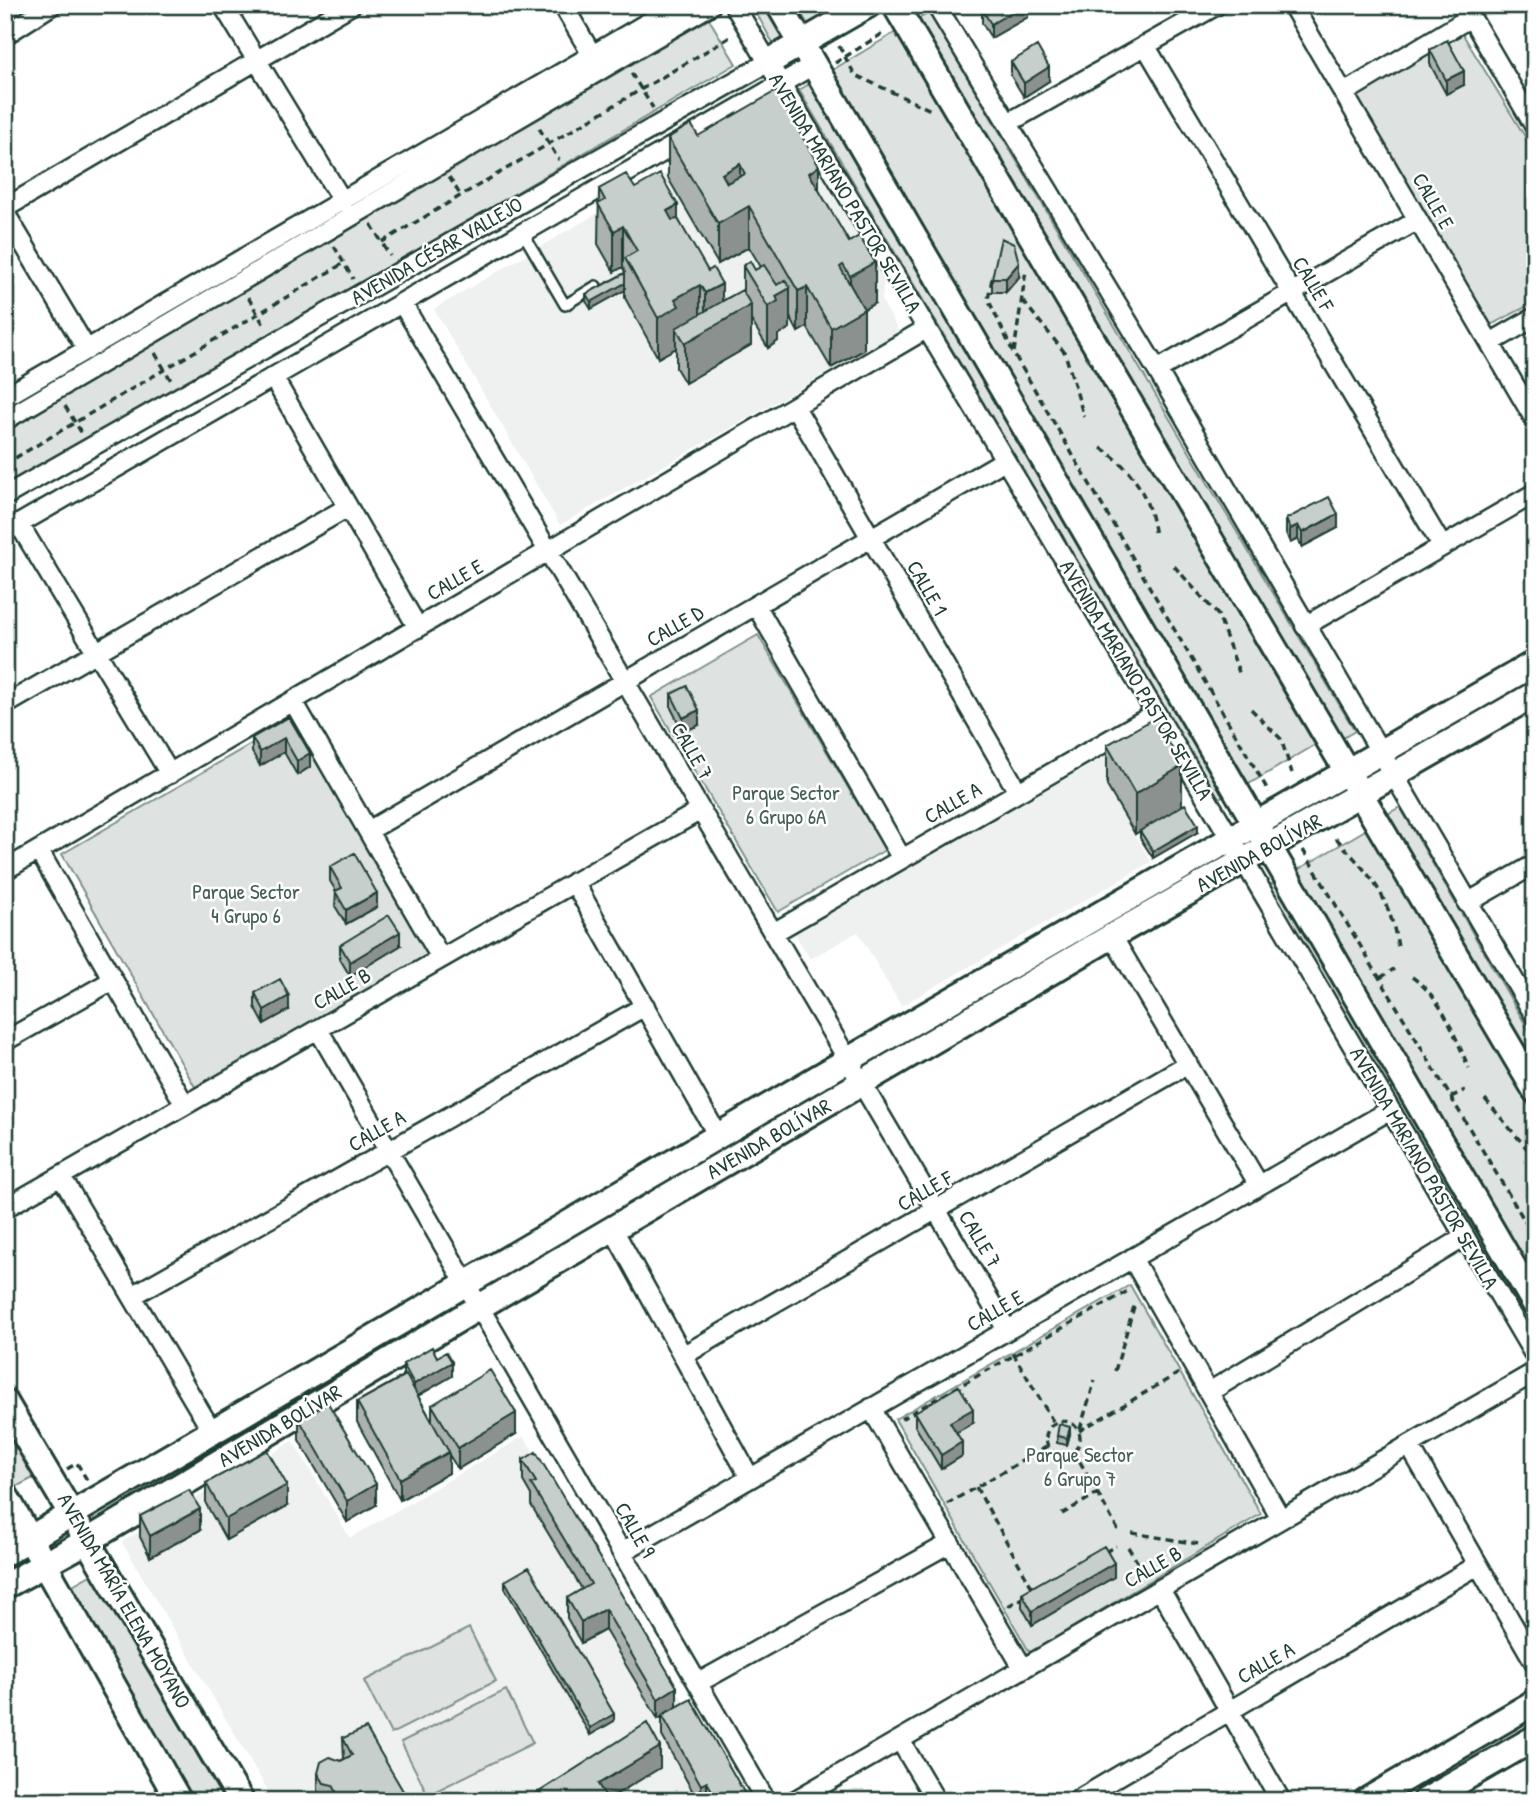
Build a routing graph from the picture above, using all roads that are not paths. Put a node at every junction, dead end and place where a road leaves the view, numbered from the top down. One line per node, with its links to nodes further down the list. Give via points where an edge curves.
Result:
1 (52, 5): 15 (street)
2 (223, 5): 19 (street)
3 (351, 5): 19 (street)
4 (563, 5): 18 (street)
5 (678, 5): 18 (street)
6 (711, 5): 41 (street)
7 (734, 5): 20 (street, AVENIDA MARIANO PASTOR SEVILLA)
8 (779, 5): 16 (street, AVENIDA MARIANO PASTOR SEVILLA)
9 (868, 5): 16 (street, AVENIDA CÉSAR VALLEJO)
10 (936, 5): 24 (street)
11 (1217, 5): 17 (street)
12 (1292, 5): 23 (street, CALLE E)
13 (1467, 11): 23 (street); 25 (street)
14 (900, 13): 62 (street)
15 (5, 36)
16 (802, 43): 20 (street, AVENIDA CÉSAR VALLEJO); 21 (street, AVENIDA MARIANO PASTOR SEVILLA)
17 (1145, 45): 24 (street); 31 (street, CALLE F)
18 (592, 55): 26 (street)
19 (257, 60): 26 (street); 27 (street)
20 (767, 63): 22 (street, AVENIDA MARIANO PASTOR SEVILLA); 45 (street, AVENIDA CÉSAR VALLEJO)
21 (817, 68): 22 (street, AVENIDA CÉSAR VALLEJO); 68 (street, AVENIDA MARIANO PASTOR SEVILLA)
22 (780, 85): 29 (street, AVENIDA CÉSAR VALLEJO); 34 (street, AVENIDA MARIANO PASTOR SEVILLA)
23 (1344, 93): 28 (street, CALLE E)
24 (1008, 123): 37 (street)
25 (1535, 127)
26 (343, 202): 36 (street)
27 (5, 210): 36 (street)
28 (1418, 220): 31 (street); 35 (street, CALLE E)
29 (523, 233): 30 (lane, via 565,305); 32 (street, AVENIDA CÉSAR VALLEJO)
30 (596, 286)
31 (1292, 293): 37 (street); 49 (street, CALLE F)
32 (402, 303): 38 (street, AVENIDA CÉSAR VALLEJO); 50 (street, CALLE 7)
33 (1535, 317): 35 (street)
34 (926, 329): 40 (street, CALLE E); 43 (street, AVENIDA MARIANO PASTOR SEVILLA)
35 (1490, 343): 42 (street, CALLE E)
36 (87, 350): 39 (street)
37 (1157, 370): 52 (street)
38 (273, 377): 46 (street); 47 (street, AVENIDA CÉSAR VALLEJO)
39 (5, 397)
40 (795, 407): 48 (street, CALLE 1); 50 (street, CALLE E)
41 (5, 420)
42 (1535, 420)
43 (1005, 460): 48 (street, CALLE D); 60 (street, AVENIDA MARIANO PASTOR SEVILLA)
44 (1535, 493): 49 (street)
45 (5, 496)
46 (348, 507): 53 (street); 54 (street)
47 (12, 528): 54 (street)
48 (872, 537): 51 (street, CALLE D); 65 (street, CALLE 1)
49 (1442, 546): 52 (street)
50 (549, 551): 53 (street, CALLE E); 56 (street, CALLE 7)
51 (756, 605): 56 (street, CALLE D); 73 (street)
52 (1306, 626): 61 (street)
53 (418, 628): 58 (street, CALLE E)
54 (97, 653): 59 (street); 63 (street)
55 (1535, 663): 61 (street, AVENIDA BOLÍVAR)
56 (625, 681): 67 (street, CALLE 7); 69 (street, CALLE D)
57 (1535, 694): 64 (street, AVENIDA BOLÍVAR)
58 (293, 701): 63 (street, CALLE E); 69 (street)
59 (5, 705)
60 (1156, 713): 65 (street, CALLE A); 70 (street, AVENIDA MARIANO PASTOR SEVILLA)
61 (1379, 754): 62 (street, AVENIDA BOLÍVAR); 64 (street)
62 (1346, 772): 66 (street); 68 (street, AVENIDA BOLÍVAR)
63 (170, 774): 72 (street, CALLE E)
64 (1392, 777): 66 (street, AVENIDA BOLÍVAR); 78 (street)
65 (1018, 792): 73 (street, CALLE A)
66 (1361, 796): 71 (street, AVENIDA BOLÍVAR); 90 (street)
67 (701, 810): 77 (street, CALLE B); 79 (street, CALLE 7)
68 (1257, 823): 70 (street, AVENIDA BOLÍVAR); 71 (street, AVENIDA MARIANO PASTOR SEVILLA)
69 (368, 831): 81 (street)
70 (1230, 838): 74 (street, AVENIDA MARIANO PASTOR SEVILLA); 87 (street, AVENIDA BOLÍVAR)
71 (1271, 847): 74 (street, AVENIDA BOLÍVAR); 104 (street, AVENIDA MARIANO PASTOR SEVILLA)
72 (39, 850): 76 (street, CALLE E); 82 (street)
73 (902, 859): 79 (street, CALLE A)
74 (1244, 861): 80 (street, AVENIDA BOLÍVAR); 92 (street, AVENIDA MARIANO PASTOR SEVILLA)
75 (1535, 864): 78 (street)
76 (5, 870)
77 (574, 882): 81 (street, CALLE B); 83 (street)
78 (1467, 903): 84 (street)
79 (773, 933): 87 (street, CALLE 7)
80 (1112, 936): 88 (street); 89 (street, AVENIDA BOLÍVAR)
81 (441, 958): 85 (street, CALLE B)
82 (113, 980): 86 (street); 91 (street)
83 (645, 1006): 93 (street); 94 (street, CALLE A)
84 (1535, 1016)
85 (318, 1029): 91 (street, CALLE B); 94 (street, CALLE 9)
86 (5, 1041)
87 (848, 1059): 89 (street, CALLE 7); 93 (street, AVENIDA BOLÍVAR)
88 (1188, 1064): 96 (street); 98 (street, CALLE F)
89 (863, 1084): 98 (street, CALLE 7); 99 (street, AVENIDA BOLÍVAR)
90 (1535, 1090)
91 (185, 1105): 95 (street, CALLE B)
92 (1390, 1110): 96 (street, CALLE E); 100 (street, AVENIDA MARIANO PASTOR SEVILLA)
93 (718, 1136): 102 (street, AVENIDA BOLÍVAR)
94 (388, 1151): 102 (street, CALLE 9); 103 (street, CALLE A)
95 (61, 1176): 97 (street, CALLE B); 103 (street)
96 (1258, 1185): 101 (street, CALLE E)
97 (5, 1208)
98 (937, 1210): 106 (street, CALLE 7); 107 (street, CALLE F)
99 (612, 1229): 105 (street, AVENIDA BOLÍVAR); 107 (street)
100 (1465, 1237): 108 (street, AVENIDA MARIANO PASTOR SEVILLA); 110 (street)
101 (1132, 1258): 106 (street, CALLE E); 110 (street)
102 (465, 1283): 105 (street, CALLE 9); 113 (street, AVENIDA BOLÍVAR)
103 (132, 1296): 113 (street)
104 (1535, 1304)
105 (479, 1307): 120 (street, AVENIDA BOLÍVAR); 122 (street, CALLE 9)
106 (1005, 1331): 112 (street, CALLE E)
107 (684, 1355): 115 (street)
108 (1535, 1356)
109 (1535, 1372): 114 (street, CALLE B)
110 (1209, 1392): 118 (street)
111 (5, 1402): 117 (street, AVENIDA MARÍA ELENA MOYANO)
112 (871, 1408): 115 (street, CALLE E); 121 (street)
113 (213, 1433): 117 (street, AVENIDA BOLÍVAR)
114 (1409, 1445): 118 (street, CALLE B); 125 (street)
115 (750, 1478): 122 (street, CALLE E)
116 (5, 1495): 119 (street)
117 (74, 1516): 119 (street, AVENIDA BOLÍVAR); 120 (street, AVENIDA MARÍA ELENA MOYANO)
118 (1281, 1519): 126 (street, CALLE B)
119 (31, 1538): 123 (street, AVENIDA BOLÍVAR); 124 (street)
120 (89, 1540): 124 (street, AVENIDA BOLÍVAR); 136 (street, AVENIDA MARÍA ELENA MOYANO)
121 (950, 1543): 129 (street); 130 (street)
122 (621, 1552): 130 (street, CALLE 9)
123 (5, 1553)
124 (46, 1563): 127 (street, AVENIDA BOLÍVAR); 135 (street)
125 (1478, 1565): 128 (street); 132 (street, CALLE A)
126 (1155, 1583): 129 (street, CALLE B); 132 (street)
127 (5, 1586)
128 (1535, 1663)
129 (1023, 1668): 134 (street, CALLE B)
130 (698, 1683): 137 (street, CALLE 9)
131 (1535, 1702): 142 (street)
132 (1229, 1711): 140 (street, CALLE A); 141 (street)
133 (1535, 1738): 143 (street)
134 (900, 1740): 138 (street, CALLE B); 139 (street)
135 (179, 1801)
136 (241, 1801)
137 (766, 1801)
138 (794, 1801)
139 (936, 1801)
140 (1076, 1801)
141 (1281, 1801)
142 (1366, 1801)
143 (1425, 1801)

